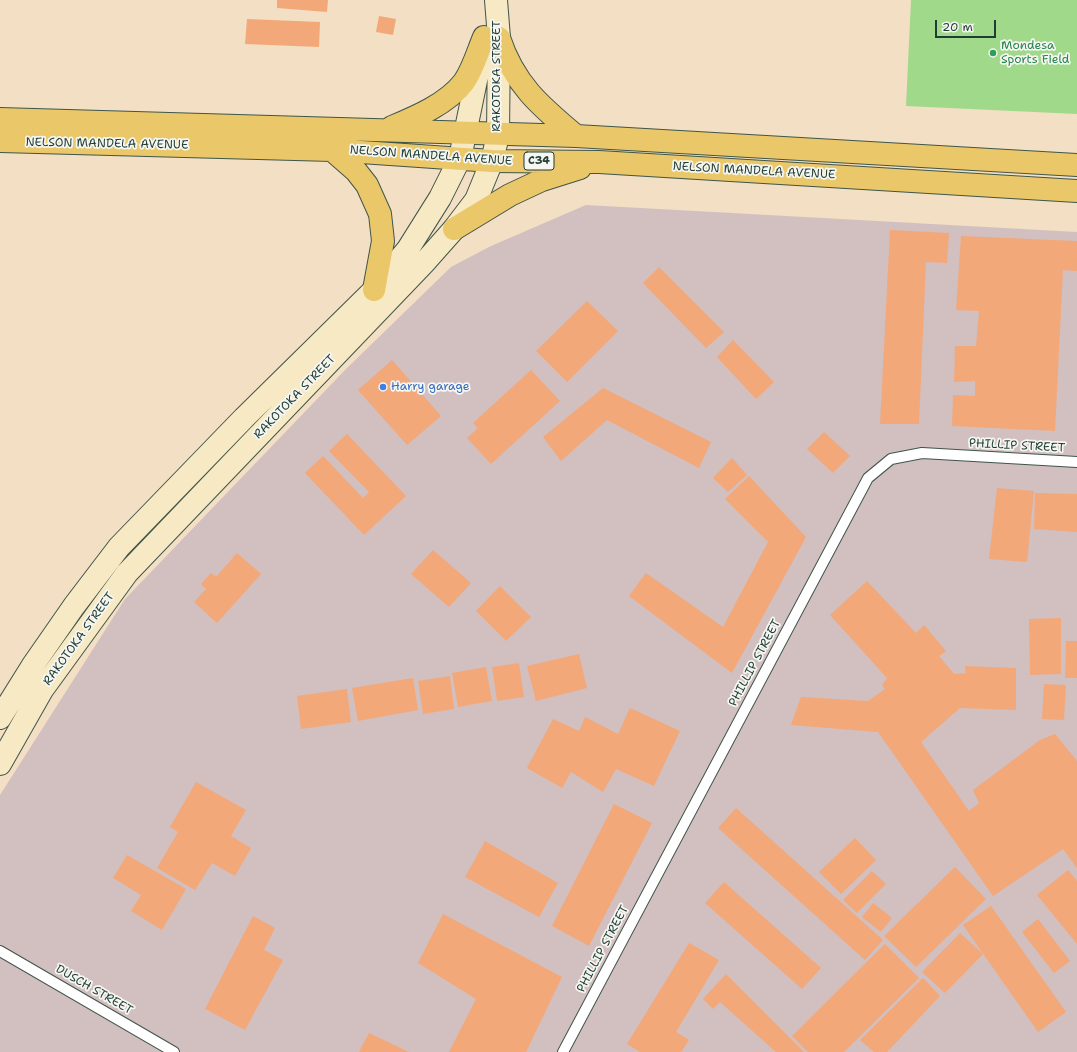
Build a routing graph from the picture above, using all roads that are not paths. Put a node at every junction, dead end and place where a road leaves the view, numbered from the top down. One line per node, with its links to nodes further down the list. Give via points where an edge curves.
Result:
1 (496, 0): 2 (street, RAKOTOKA STREET)
2 (492, 38): 4 (main road, via 464,82 446,99 417,117); 5 (street, RAKOTOKA STREET); 6 (street, RAKOTOKA STREET); 7 (main road, via 529,95)
3 (0, 118): 4 (main road, NELSON MANDELA AVENUE / C34)
4 (385, 130): 5 (main road, NELSON MANDELA AVENUE / C34)
5 (466, 132): 6 (main road, NELSON MANDELA AVENUE / C34); 10 (street, RAKOTOKA STREET)
6 (498, 134): 7 (main road, NELSON MANDELA AVENUE / C34); 11 (street, RAKOTOKA STREET)
7 (576, 136): 13 (main road, NELSON MANDELA AVENUE / C34)
8 (0, 142): 9 (main road, NELSON MANDELA AVENUE / C34)
9 (332, 150): 10 (main road, NELSON MANDELA AVENUE / C34); 16 (main road, via 356,170 367,185 380,214 383,241)
10 (460, 158): 11 (main road, NELSON MANDELA AVENUE / C34); 16 (street, RAKOTOKA STREET, via 440,198 408,249)
11 (492, 161): 12 (main road, NELSON MANDELA AVENUE / C34); 15 (street, RAKOTOKA STREET, via 476,200)
12 (599, 162): 14 (main road, NELSON MANDELA AVENUE / C34); 15 (main road, via 542,180 510,195)
13 (1077, 165)
14 (1077, 191)
15 (454, 230): 19 (street, RAKOTOKA STREET, via 127,573 42,690)
16 (374, 290): 18 (street, RAKOTOKA STREET, via 244,418 120,547 74,606)
17 (1077, 462): 22 (lane, PHILLIP STREET, via 922,453 891,459 868,478)
18 (0, 718)
19 (0, 764)
20 (0, 951): 21 (lane, DUSCH STREET)
21 (174, 1052)
22 (563, 1052)

